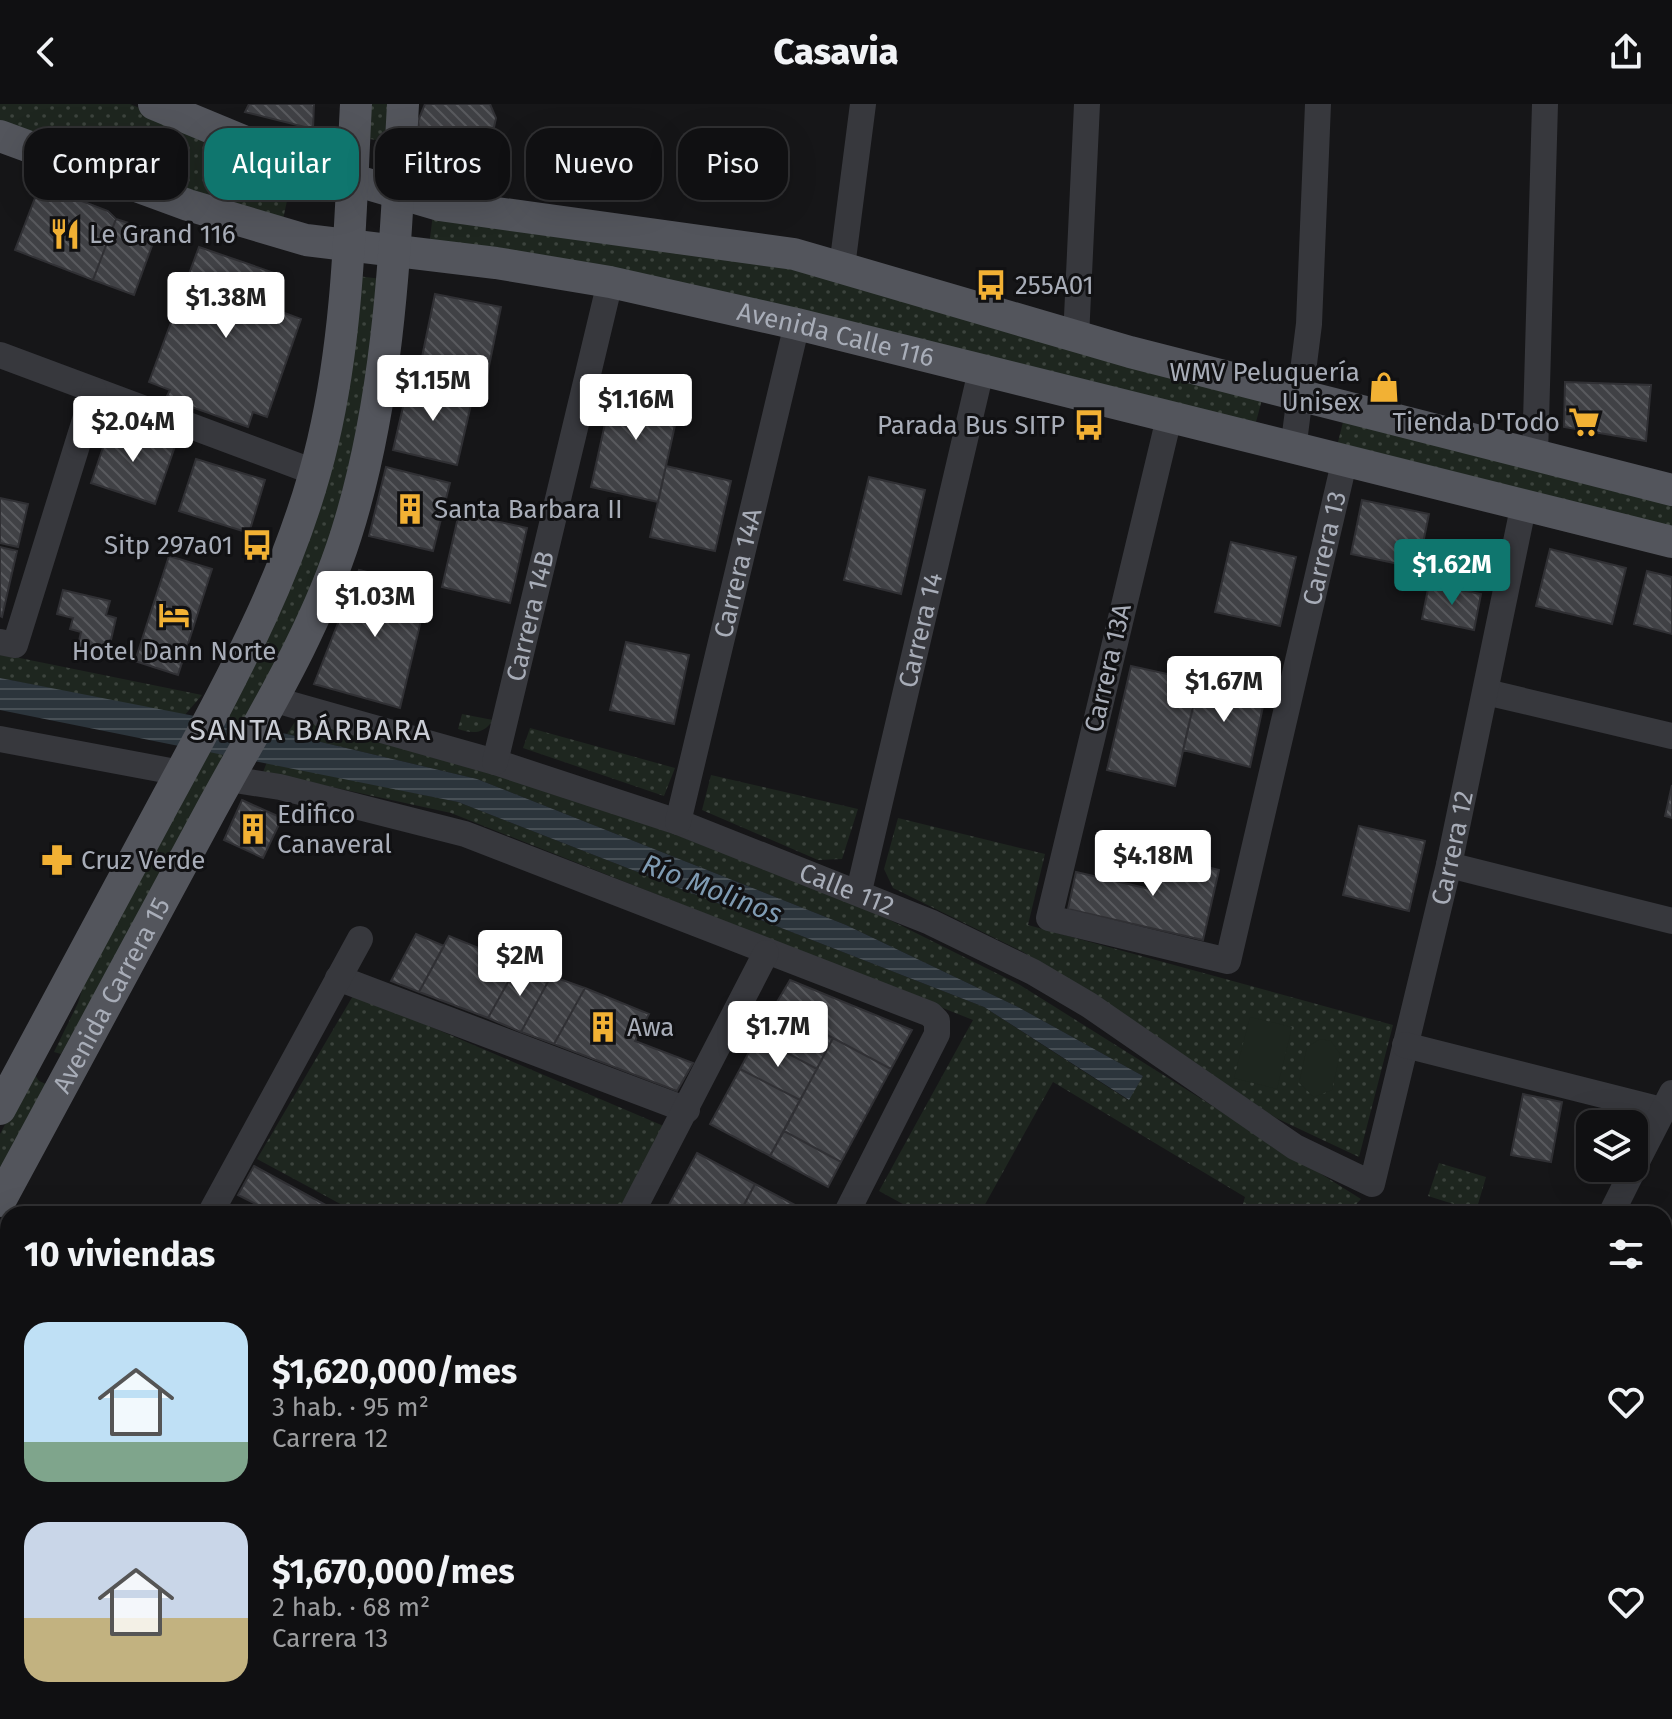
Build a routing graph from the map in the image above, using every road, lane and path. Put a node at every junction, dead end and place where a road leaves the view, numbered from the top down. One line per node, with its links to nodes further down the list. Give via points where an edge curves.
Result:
1 (154, 104): 8 (main road)
2 (356, 104): 9 (main road, Avenida Carrera 15)
3 (403, 104): 10 (main road, Avenida Carrera 15)
4 (863, 104): 17 (street)
5 (1087, 104): 20 (street)
6 (1318, 104): 24 (street)
7 (1545, 104): 27 (street)
8 (212, 128)
9 (354, 128)
10 (402, 128)
11 (0, 136): 15 (main road, Avenida Calle 116, via 188,205)
12 (350, 200): 15 (main road, Avenida Carrera 15)
13 (398, 200): 16 (main road, Avenida Carrera 15)
14 (420, 200): 17 (main road, via 742,244)
15 (348, 247): 16 (main road, Avenida Calle 116); 29 (main road, Avenida Carrera 15, via 337,367)
16 (395, 252): 18 (main road, Avenida Calle 116); 35 (main road, Avenida Carrera 15, via 378,404 347,532 322,599)
17 (842, 267): 20 (main road)
18 (610, 282): 19 (main road, Avenida Calle 116); 38 (street, Carrera 14B)
19 (797, 324): 22 (main road, Avenida Calle 116); 41 (street, Carrera 14A)
20 (1076, 338): 24 (main road)
21 (0, 355): 23 (street)
22 (981, 371): 25 (main road, Avenida Calle 116); 43 (street, Carrera 14)
23 (94, 391): 29 (street); 33 (street)
24 (1301, 396): 26 (street); 27 (main road)
25 (1169, 418): 26 (main road, Avenida Calle 116); 47 (street, Carrera 13A, via 1049,918)
26 (1293, 450): 28 (main road, Avenida Calle 116)
27 (1535, 456): 30 (main road)
28 (1344, 463): 31 (main road, Avenida Calle 116); 47 (street, Carrera 13)
29 (314, 472): 39 (main road, Avenida Carrera 15, via 285,562)
30 (1672, 490)
31 (1523, 508): 32 (main road, Avenida Calle 116); 34 (street, Carrera 12)
32 (1672, 542)
33 (7, 644)
34 (1486, 692): 36 (street); 42 (street, Carrera 12)
35 (269, 704): 38 (street, Calle 112); 40 (main road, Avenida Carrera 15)
36 (1672, 736)
37 (0, 739): 39 (street)
38 (495, 762): 41 (street, Calle 112)
39 (186, 763): 48 (main road, Avenida Carrera 15)
40 (233, 770): 46 (street, via 465,834); 50 (main road, Avenida Carrera 15)
41 (678, 822): 43 (street, Calle 112)
42 (1449, 865): 44 (street); 51 (street, Carrera 12)
43 (859, 891): 57 (street, Calle 112, via 1033,972 1295,1147)
44 (1672, 921)
45 (360, 939): 49 (street)
46 (766, 953): 54 (street); 61 (street, via 937,1021 937,1034)
47 (1228, 961)
48 (74, 971): 50 (main road, via 69,998 39,1059 47,1073 61,1070 89,1019); 53 (main road, Avenida Carrera 15)
49 (338, 978): 54 (street); 59 (street)
50 (114, 991): 58 (main road, Avenida Carrera 15)
51 (1405, 1045): 52 (street); 57 (street, Carrera 12)
52 (1667, 1102): 55 (street)
53 (0, 1109)
54 (687, 1110): 60 (street)
55 (1648, 1140)
56 (1627, 1182): 62 (street)
57 (1372, 1184)
58 (0, 1201)
59 (214, 1206)
60 (635, 1206)
61 (854, 1206)
62 (1615, 1206)
63 (1672, 1620): 64 (street)
64 (1672, 1655)

